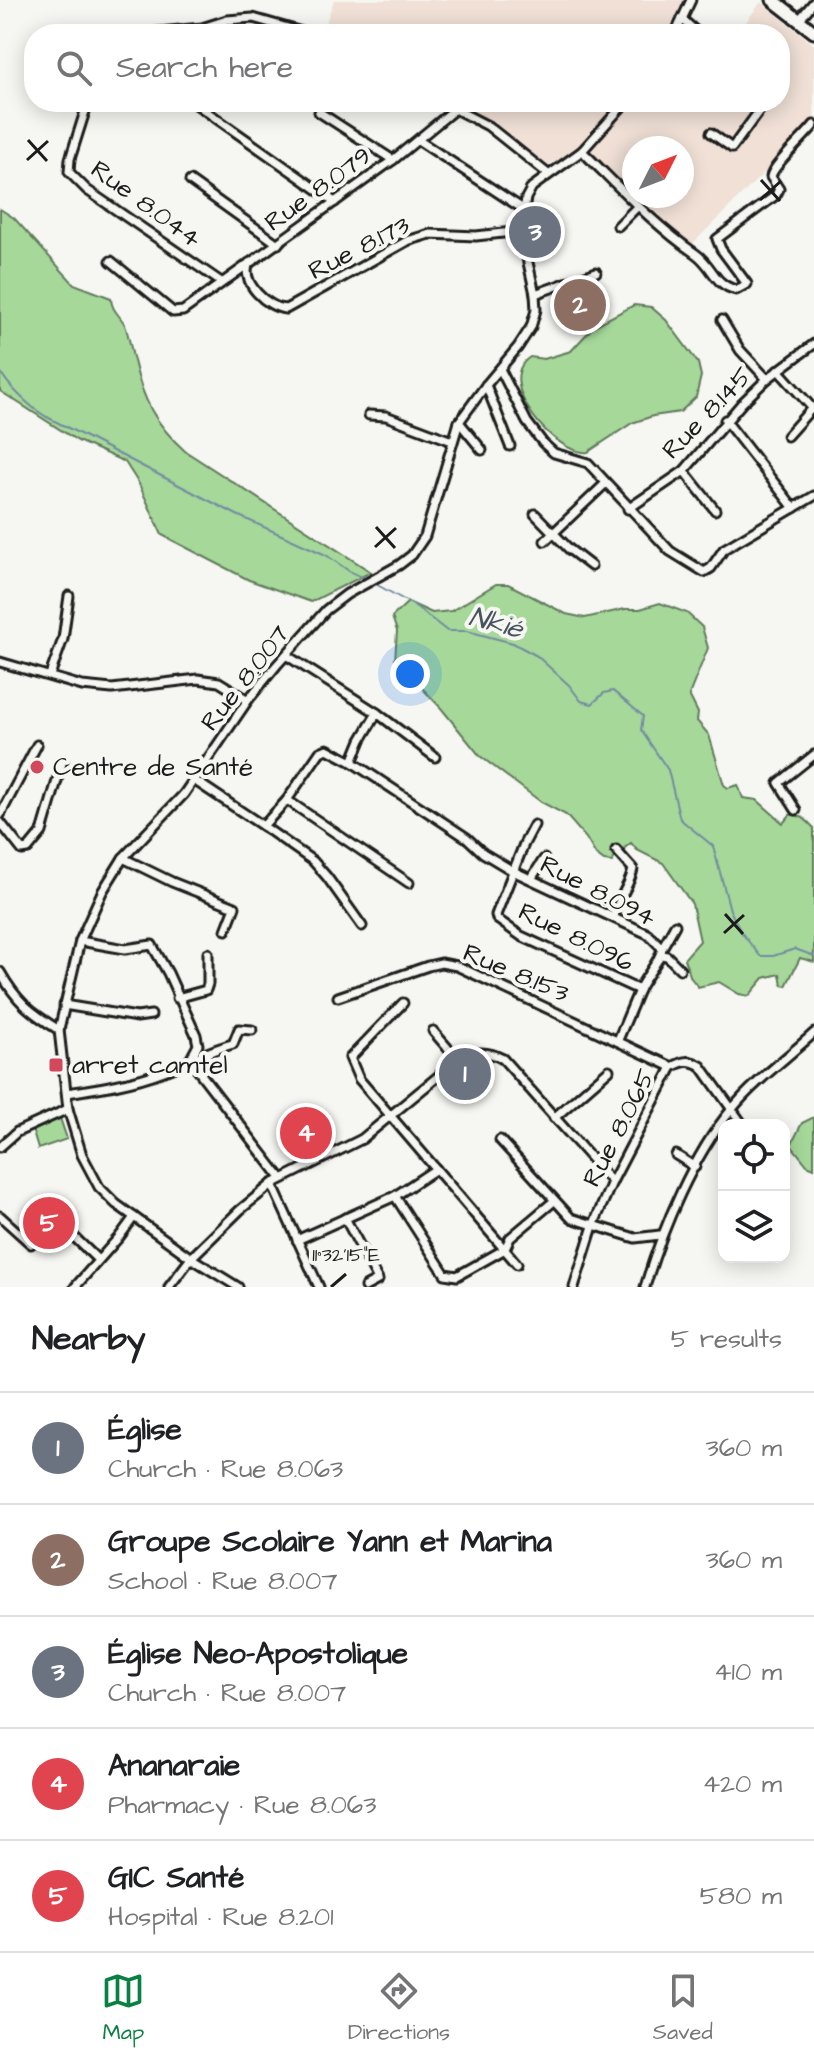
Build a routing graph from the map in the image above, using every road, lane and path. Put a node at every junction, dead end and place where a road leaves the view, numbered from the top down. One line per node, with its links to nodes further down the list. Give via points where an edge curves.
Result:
1 (691, 0): 4 (street)
2 (773, 0): 5 (main road)
3 (814, 2): 5 (street)
4 (682, 19): 8 (street); 9 (street)
5 (799, 20): 10 (main road)
6 (214, 24): 7 (street, via 253,18)
7 (274, 24)
8 (680, 24)
9 (688, 24)
10 (814, 32)
11 (85, 112): 36 (street, Rue 8.044, via 69,172 87,190)
12 (207, 112): 26 (street)
13 (319, 112): 22 (street)
14 (451, 112): 20 (street, Rue 8.079)
15 (461, 112): 23 (street, via 488,126)
16 (617, 112): 21 (street, Rue 8.007)
17 (758, 112): 19 (street, via 732,148)
18 (814, 125): 28 (street, via 772,169 776,195 717,239 747,284 736,290 722,286 703,261)
19 (711, 133)
20 (418, 140): 22 (street, Rue 8.079); 29 (street)
21 (582, 151): 23 (street, Rue 8.007); 25 (street)
22 (393, 160): 26 (street, Rue 8.079)
23 (548, 174): 29 (street, Rue 8.007, via 532,187)
24 (190, 181): 32 (street)
25 (622, 190)
26 (335, 202): 32 (street, Rue 8.079)
27 (636, 208): 30 (street)
28 (640, 208)
29 (523, 209): 31 (street, Rue 8.007)
30 (618, 226)
31 (521, 231): 34 (street, Rue 8.173, via 430,234 407,241 286,309 253,288 246,269); 37 (street, Rue 8.007)
32 (278, 244): 34 (street, Rue 8.079)
33 (111, 261): 36 (street, Rue 8.079, via 177,313)
34 (250, 262): 36 (street, Rue 8.079)
35 (596, 272): 37 (street)
36 (221, 282)
37 (535, 294): 40 (street, Rue 8.007, via 531,327)
38 (722, 320): 42 (street)
39 (814, 344): 41 (street, Rue 8.145)
40 (500, 369): 43 (street, Rue 8.007); 53 (street, via 543,443 554,453 588,463)
41 (778, 370): 42 (street, Rue 8.145); 44 (street)
42 (767, 379): 46 (street, Rue 8.145)
43 (486, 385): 47 (street, Rue 8.007); 50 (street)
44 (813, 409): 48 (street)
45 (369, 415): 49 (street, via 386,416)
46 (725, 420): 52 (street, Rue 8.145); 55 (street)
47 (459, 422): 49 (street, Rue 8.007); 51 (street)
48 (787, 436)
49 (452, 441): 63 (street, Rue 8.007, via 425,536 412,555 326,610)
50 (510, 446)
51 (482, 450)
52 (684, 471): 56 (street, Rue 8.145); 57 (street)
53 (606, 483): 56 (street); 59 (street)
54 (814, 496): 55 (street)
55 (794, 508): 56 (street, via 724,549 704,572 670,551)
56 (628, 509)
57 (715, 510)
58 (535, 514): 59 (street)
59 (554, 534): 60 (street); 61 (street)
60 (545, 541)
61 (591, 566)
62 (69, 596): 65 (street, via 63,639)
63 (286, 655): 66 (street, Rue 8.007); 67 (street)
64 (0, 662): 65 (street)
65 (50, 675): 66 (street, via 112,689 198,679 219,682)
66 (248, 700): 73 (street, Rue 8.007)
67 (377, 713): 70 (street); 72 (street)
68 (37, 745): 76 (street)
69 (814, 755): 75 (street, via 779,783)
70 (435, 757)
71 (63, 760): 77 (street, via 42,832 28,849 22,850)
72 (352, 762): 74 (street, via 327,749 320,752); 83 (street, Rue 8.094)
73 (194, 780): 79 (street); 81 (street, Rue 8.007)
74 (287, 800): 79 (street); 85 (street)
75 (796, 810)
76 (0, 815)
77 (0, 822)
78 (534, 825): 83 (street, Rue 8.096)
79 (263, 826): 88 (street, via 313,861)
80 (616, 850): 86 (street, via 633,869)
81 (123, 858): 89 (street, via 235,907); 90 (street, Rue 8.007)
82 (544, 859): 84 (street)
83 (513, 871): 84 (street, Rue 8.094); 95 (street, Rue 8.096, via 496,915 500,923)
84 (531, 879): 86 (street, Rue 8.094)
85 (409, 883)
86 (614, 917): 91 (street, Rue 8.094, via 642,930)
87 (675, 925): 91 (street)
88 (362, 926)
89 (226, 930)
90 (80, 941): 97 (street, via 125,949 152,945); 99 (street, Rue 8.007)
91 (662, 951): 93 (street); 95 (street, Rue 8.094)
92 (208, 953): 97 (street, via 206,990)
93 (680, 969)
94 (0, 972): 101 (street, via 20,1003)
95 (639, 990): 105 (street, Rue 8.096)
96 (338, 997): 105 (street, Rue 8.153, via 441,963)
97 (177, 998): 106 (street, via 196,1035 198,1045)
98 (403, 1003): 115 (street, via 350,1058 359,1079)
99 (64, 1005): 100 (street); 101 (street, Rue 8.007)
100 (151, 1015)
101 (59, 1030): 112 (street, Rue 8.007)
102 (252, 1030): 106 (street, via 239,1029 233,1044)
103 (433, 1031): 107 (street)
104 (814, 1033): 114 (street)
105 (618, 1040): 108 (street, Rue 8.153)
106 (190, 1060): 112 (street, via 136,1081); 123 (street)
107 (458, 1060): 110 (street); 116 (street, via 477,1053 503,1059)
108 (672, 1067): 114 (street, Rue 8.065, via 692,1060 701,1066); 124 (street, Rue 8.065)
109 (609, 1070): 116 (street)
110 (441, 1073): 111 (street); 115 (street)
111 (454, 1087)
112 (67, 1093): 113 (street, Rue 8.007)
113 (68, 1109): 119 (street, via 17,1132); 129 (street, Rue 8.007, via 99,1187)
114 (732, 1109): 117 (street); 121 (street)
115 (391, 1117): 122 (street); 123 (street, via 343,1150)
116 (554, 1118): 124 (street)
117 (739, 1119)
118 (500, 1140): 127 (street)
119 (0, 1147)
120 (676, 1155): 121 (street)
121 (695, 1167): 133 (street)
122 (436, 1169): 126 (street); 136 (street)
123 (281, 1178): 125 (street)
124 (612, 1182): 131 (street, Rue 8.065)
125 (272, 1184): 134 (street); 137 (street)
126 (395, 1196): 130 (street); 136 (street, via 445,1274 457,1276)
127 (554, 1201): 131 (street, via 571,1218); 136 (street, via 510,1238)
128 (0, 1216): 135 (street)
129 (134, 1217): 137 (street, Rue 8.007); 138 (street)
130 (345, 1218): 134 (street); 140 (street)
131 (593, 1226): 133 (street, via 635,1238); 147 (street, Rue 8.065)
132 (66, 1229): 138 (street)
133 (660, 1235): 148 (street)
134 (297, 1240): 144 (street)
135 (31, 1244)
136 (505, 1249): 139 (street)
137 (191, 1258): 142 (street); 143 (street, Rue 8.007)
138 (98, 1260): 141 (street)
139 (517, 1264)
140 (378, 1280): 145 (street); 146 (street)
141 (75, 1287)
142 (169, 1287)
143 (238, 1287)
144 (319, 1287)
145 (365, 1287)
146 (388, 1287)
147 (574, 1287)
148 (645, 1287)

